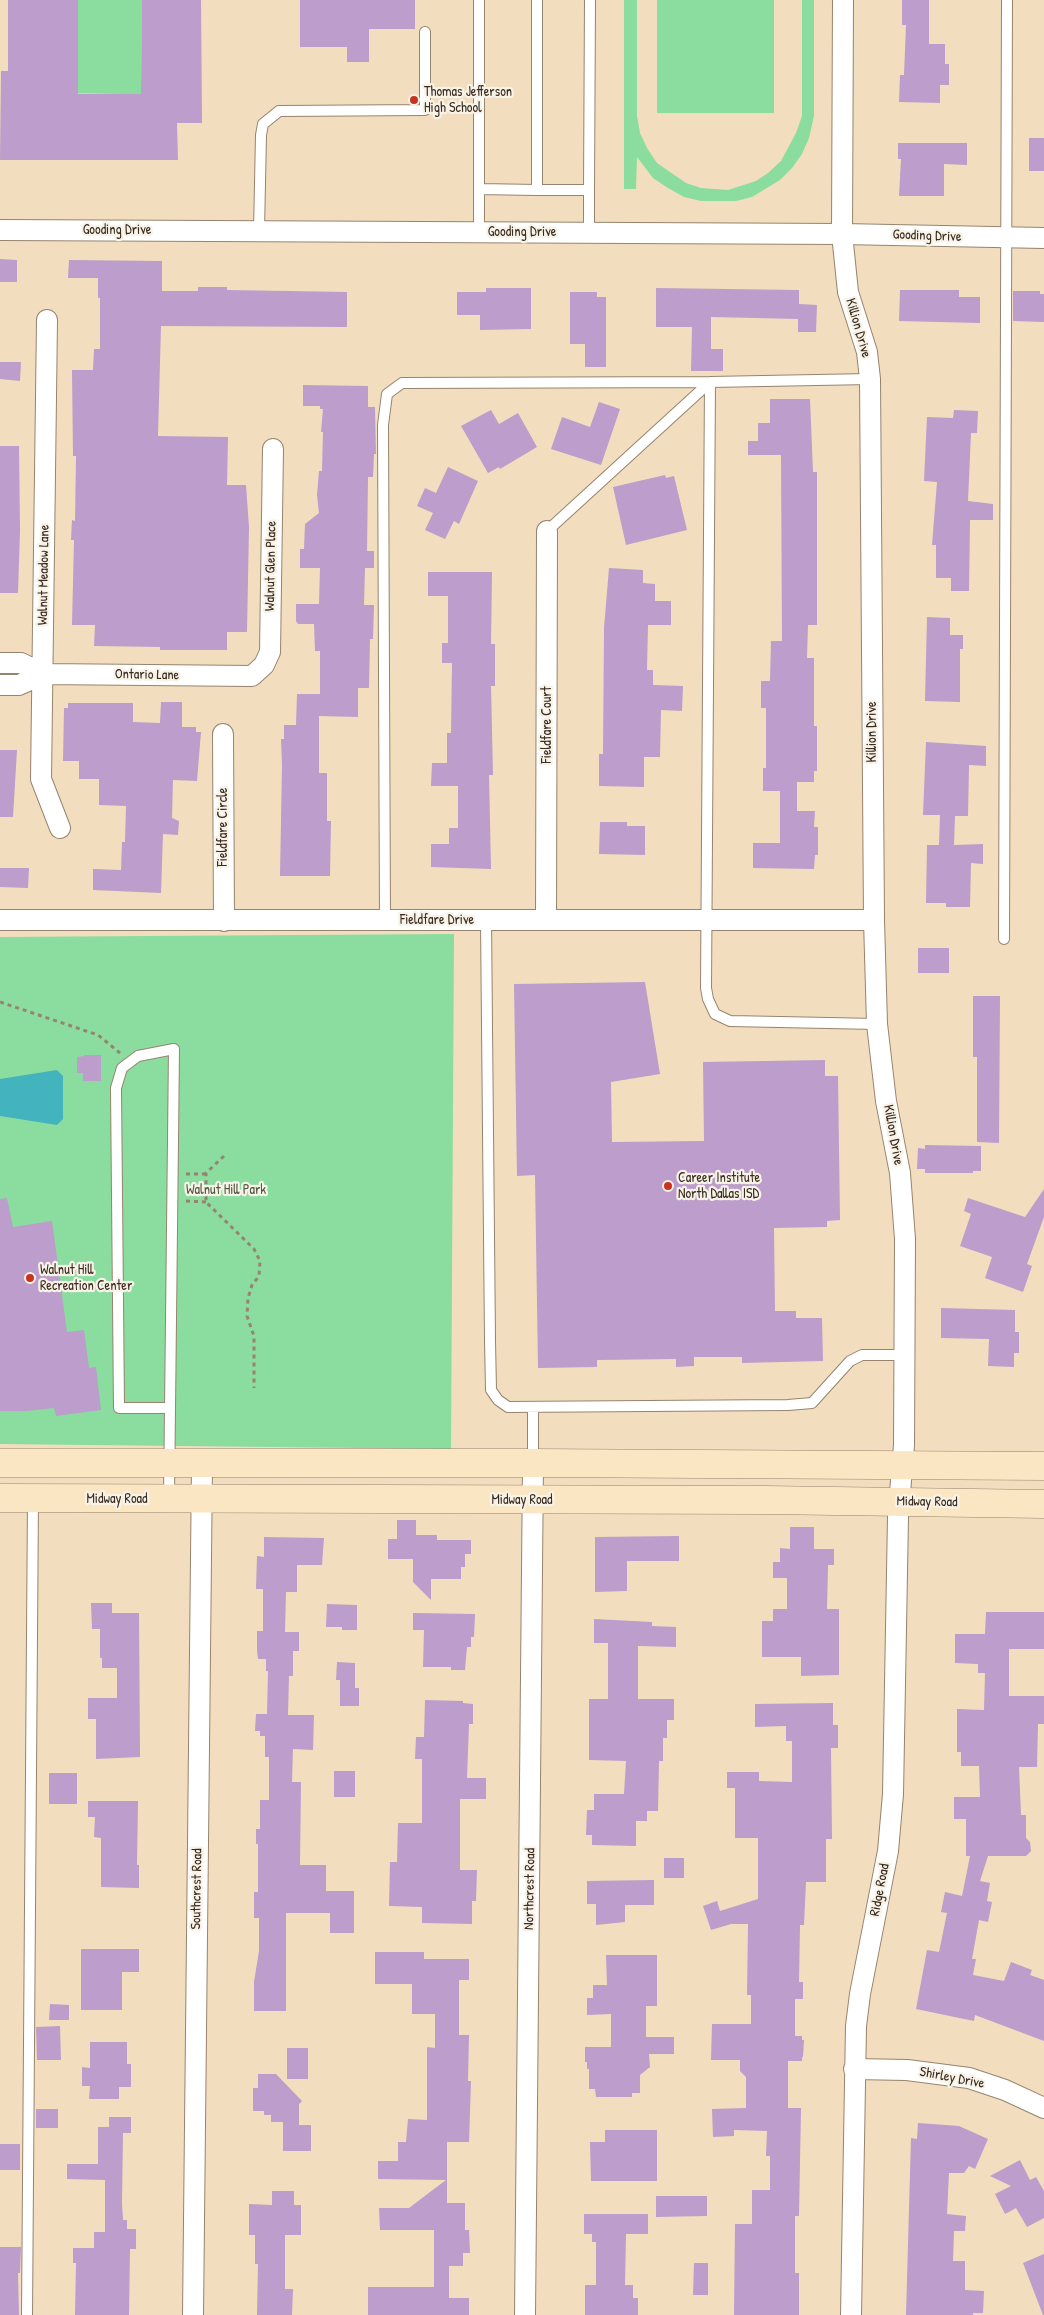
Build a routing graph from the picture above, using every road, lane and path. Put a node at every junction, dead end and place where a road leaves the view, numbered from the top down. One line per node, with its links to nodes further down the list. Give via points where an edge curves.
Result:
1 (479, 0): 7 (lane)
2 (537, 0): 8 (lane)
3 (590, 0): 9 (lane)
4 (843, 0): 14 (street, Killion Drive)
5 (1007, 0): 16 (lane)
6 (425, 32): 11 (lane, via 425,110 279,111 263,124)
7 (479, 189): 8 (lane); 12 (lane)
8 (537, 190): 9 (lane)
9 (589, 190): 13 (lane)
10 (0, 230): 11 (street, Gooding Drive)
11 (259, 231): 12 (street, Gooding Drive)
12 (479, 232): 13 (street, Gooding Drive)
13 (589, 233): 14 (street, Gooding Drive)
14 (842, 234): 16 (street, Gooding Drive); 18 (street, Killion Drive, via 848,292 867,352)
15 (1044, 238): 16 (street, Gooding Drive)
16 (1007, 239): 35 (lane)
17 (47, 320): 23 (street, Walnut Meadow Lane)
18 (870, 379): 19 (lane); 32 (street, Killion Drive)
19 (710, 382): 21 (lane); 31 (lane); 34 (lane, via 402,383 387,394 383,425)
20 (273, 449): 24 (street, Walnut Glen Place, via 270,652 264,665)
21 (547, 530): 30 (street, Fieldfare Court)
22 (0, 663): 23 (street, Ontario Lane, via 21,663)
23 (43, 674): 24 (street, Ontario Lane); 25 (street, Ontario Lane, via 19,685); 27 (street, Walnut Meadow Lane, via 42,779)
24 (252, 676)
25 (0, 685)
26 (223, 734): 33 (street, Fieldfare Circle)
27 (60, 828)
28 (0, 920): 33 (street, Fieldfare Drive)
29 (486, 920): 30 (street, Fieldfare Drive); 34 (street, Fieldfare Drive); 42 (lane, via 491,1390 508,1407)
30 (546, 920): 31 (street, Fieldfare Drive)
31 (708, 920): 32 (street, Fieldfare Drive); 37 (lane, via 706,988 715,1014 730,1020)
32 (874, 920): 37 (street, Killion Drive)
33 (224, 921): 34 (street, Fieldfare Drive)
34 (385, 921)
35 (1004, 939)
36 (0, 1002): 38 (path, via 98,1035)
37 (877, 1024): 40 (street, Killion Drive, via 886,1101 900,1173 905,1239)
38 (131, 1062): 43 (lane, via 122,1068 116,1088 119,1408); 43 (lane, via 138,1056 174,1049)
39 (224, 1156): 41 (path, via 206,1173 206,1202 254,1249 260,1260 259,1276 248,1298 247,1316 254,1336)
40 (904, 1355): 42 (lane, via 862,1354 850,1360 812,1403); 49 (street, Killion Drive)
41 (254, 1388)
42 (533, 1407): 44 (lane)
43 (170, 1408): 46 (lane)
44 (533, 1462): 47 (main road); 48 (main road); 55 (street, Northcrest Road)
45 (0, 1463): 46 (main road)
46 (169, 1463): 47 (main road); 53 (lane)
47 (202, 1463): 54 (street, Southcrest Road)
48 (625, 1463): 49 (main road); 56 (main road)
49 (902, 1464): 50 (main road); 57 (street, Ridge Road)
50 (1044, 1466)
51 (0, 1498): 52 (main road, Midway Road)
52 (33, 1498): 53 (main road, Midway Road); 61 (lane)
53 (169, 1499): 54 (main road, Midway Road)
54 (202, 1499): 55 (main road, Midway Road); 62 (street, Southcrest Road)
55 (533, 1500): 56 (main road, Midway Road); 63 (street, Northcrest Road)
56 (625, 1500): 57 (main road, Midway Road)
57 (900, 1502): 58 (main road, Midway Road); 59 (street, Ridge Road, via 891,1824 860,1994)
58 (1044, 1504)
59 (854, 2069): 60 (street, Shirley Drive, via 907,2070 969,2078); 64 (street, Ridge Road)
60 (1044, 2108)
61 (27, 2315)
62 (193, 2315)
63 (525, 2315)
64 (851, 2315)

